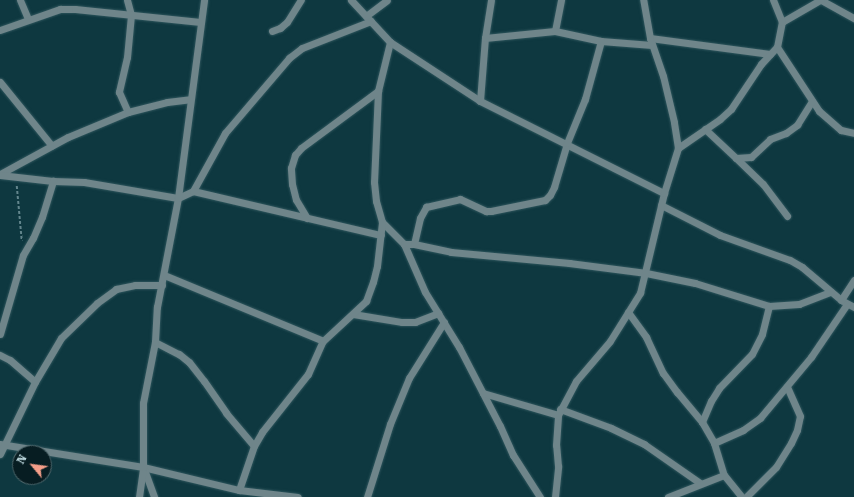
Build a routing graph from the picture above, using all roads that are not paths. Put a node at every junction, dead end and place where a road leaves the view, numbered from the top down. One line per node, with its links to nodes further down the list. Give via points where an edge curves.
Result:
1 (20, 0): 15 (street)
2 (127, 0): 12 (street)
3 (204, 0): 16 (street)
4 (300, 0): 19 (street, via 288,22)
5 (351, 0): 13 (street)
6 (387, 0): 13 (street)
7 (491, 0): 21 (street)
8 (562, 0): 20 (street)
9 (642, 0): 22 (street)
10 (773, 0): 17 (street)
11 (821, 0): 14 (street); 17 (street)
12 (131, 15): 15 (street, via 60,9); 16 (street); 33 (street, via 127,56 119,92)
13 (369, 18): 24 (street); 42 (street, via 302,48 289,58 225,134)
14 (854, 18)
15 (28, 19): 18 (street)
16 (200, 22): 30 (street)
17 (782, 22): 26 (street)
18 (0, 30)
19 (272, 31)
20 (555, 31): 21 (street); 23 (street)
21 (485, 38): 31 (street)
22 (650, 38): 25 (street); 27 (street)
23 (601, 41): 25 (street); 36 (street, via 585,99)
24 (390, 42): 29 (street); 31 (street)
25 (652, 45): 38 (street, via 674,122)
26 (777, 47): 27 (street); 32 (street)
27 (770, 54): 34 (street, via 731,108)
28 (0, 82): 37 (street)
29 (378, 91): 47 (street, via 295,155 291,168 292,184 296,200); 48 (street, via 374,182)
30 (190, 99): 33 (street); 44 (street)
31 (480, 101): 36 (street)
32 (812, 101): 35 (street, via 841,130); 39 (street, via 792,130 770,139 751,157)
33 (128, 112): 37 (street)
34 (705, 129): 38 (street); 39 (street)
35 (854, 134)
36 (567, 144): 43 (street); 51 (street, via 554,187 545,200 491,211 460,199 426,207 420,218)
37 (52, 146): 40 (street)
38 (678, 148): 43 (street)
39 (736, 158): 46 (street, via 763,184)
40 (0, 174): 41 (street)
41 (53, 181): 44 (street, via 92,184); 63 (street, via 42,217 23,255)
42 (193, 191): 44 (street); 47 (street)
43 (664, 193): 45 (street)
44 (178, 198): 53 (street)
45 (661, 205): 52 (street); 56 (street, via 720,236 790,260)
46 (787, 216)
47 (307, 218): 49 (street)
48 (382, 222): 49 (street); 50 (street)
49 (381, 235): 61 (street, via 373,282 366,300)
50 (404, 244): 51 (street); 60 (street, via 425,292)
51 (414, 244): 52 (street, via 451,252)
52 (646, 273): 58 (street, via 695,283); 59 (street, via 640,293)
53 (164, 275): 55 (street); 64 (street)
54 (854, 280): 57 (street)
55 (162, 285): 65 (street); 67 (street, via 134,285 116,289 97,303 61,338)
56 (831, 292): 57 (street); 58 (street, via 799,304)
57 (848, 304): 68 (street)
58 (769, 306): 71 (street, via 762,334 752,354 719,388)
59 (628, 312): 70 (street, via 610,341 576,380); 71 (street, via 646,337 663,373)
60 (438, 313): 61 (street, via 415,322); 62 (street)
61 (353, 314): 64 (street)
62 (444, 322): 69 (street); 83 (street, via 409,378 390,424)
63 (0, 334)
64 (323, 341): 74 (street, via 308,374)
65 (155, 342): 74 (street, via 189,362); 76 (street, via 143,403)
66 (0, 355): 67 (street, via 10,360)
67 (35, 382): 73 (street)
68 (787, 387): 72 (street, via 760,418 743,430); 88 (street, via 800,416 797,430 776,467)
69 (483, 393): 70 (street); 84 (street, via 513,455)
70 (559, 412): 78 (street, via 611,428 644,444); 85 (street)
71 (702, 422): 72 (street)
72 (714, 443): 77 (street)
73 (3, 445): 75 (street); 76 (street)
74 (254, 446): 79 (street)
75 (0, 454)
76 (143, 467): 79 (street); 80 (street); 81 (street)
77 (724, 475): 78 (street); 87 (street)
78 (700, 483): 86 (street)
79 (239, 490): 82 (street)
80 (139, 497)
81 (154, 497)
82 (298, 497)
83 (367, 497)
84 (540, 497)
85 (555, 497)
86 (668, 497)
87 (742, 497)
88 (746, 497)

